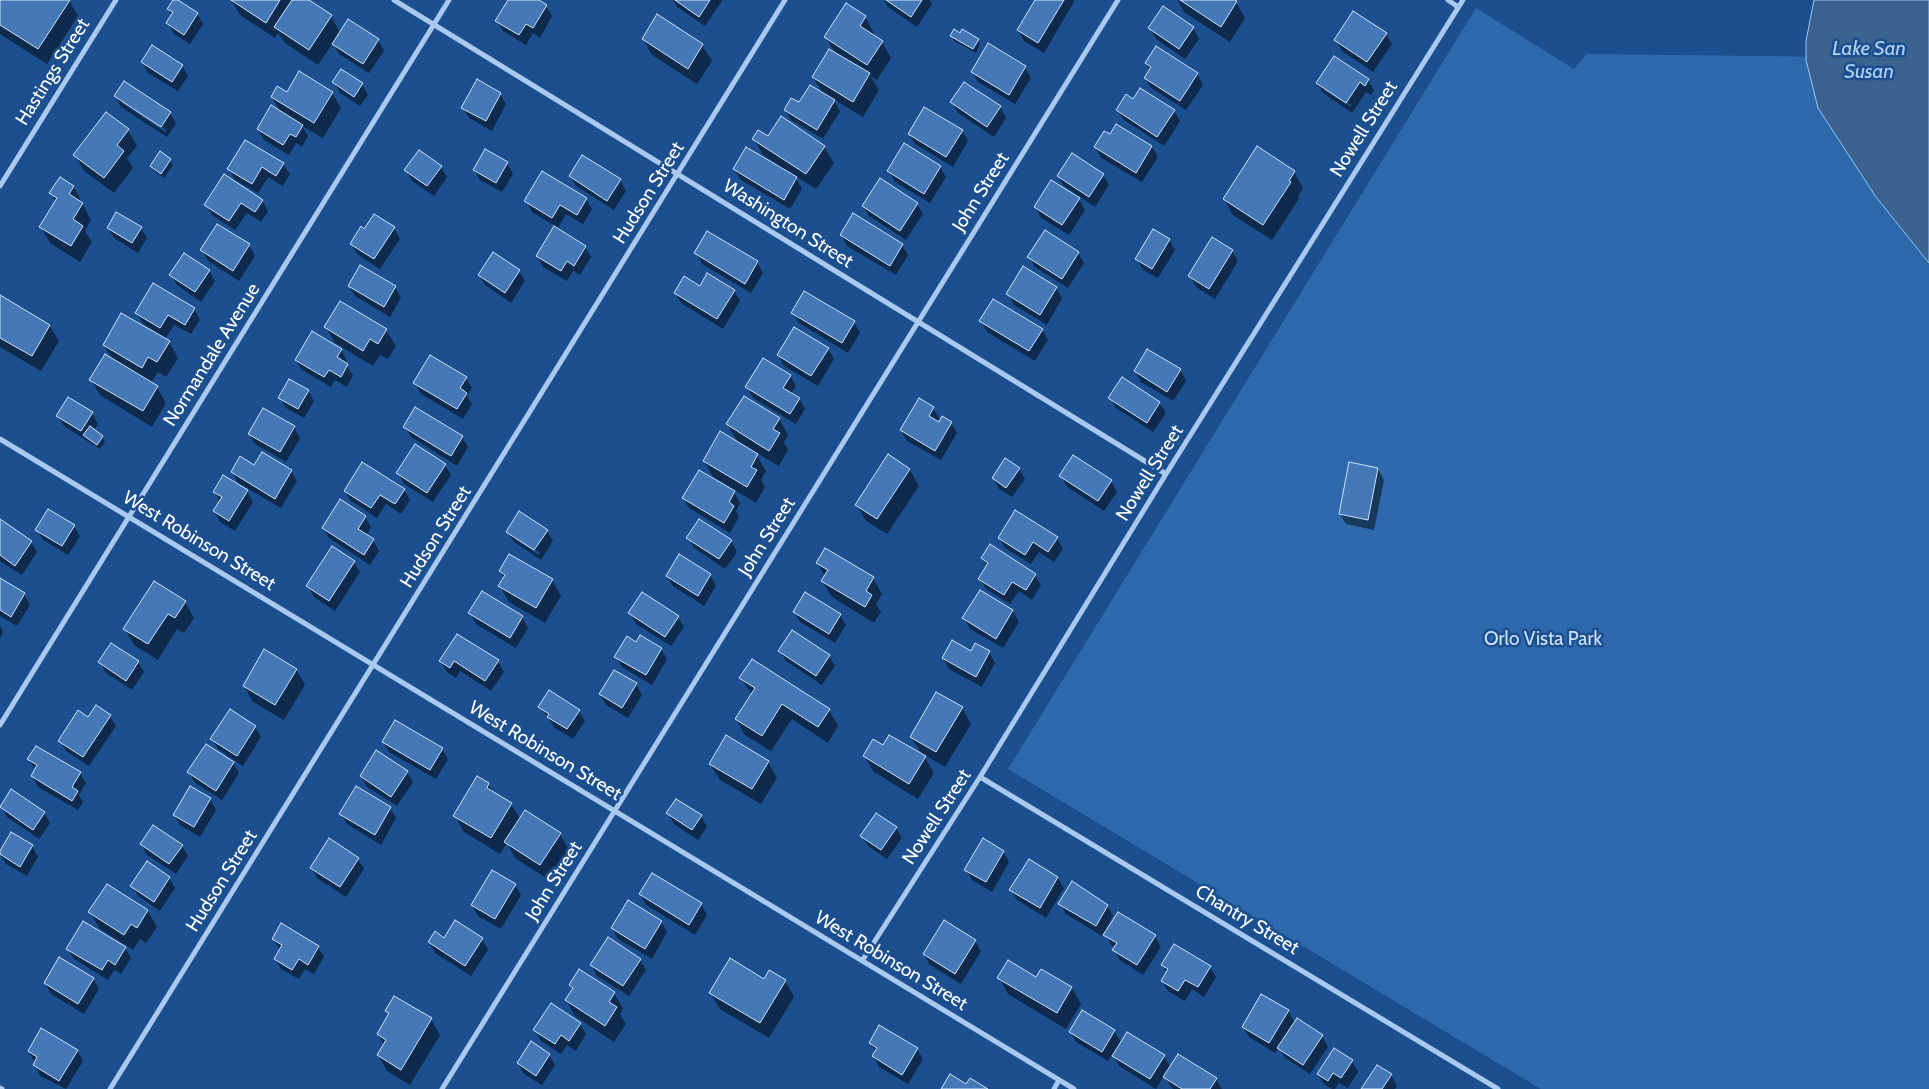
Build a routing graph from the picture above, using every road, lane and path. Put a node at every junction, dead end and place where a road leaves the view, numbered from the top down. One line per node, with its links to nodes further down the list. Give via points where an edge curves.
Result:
1 (116, 0): 11 (street, Hastings Street)
2 (394, 0): 9 (street, Washington Street)
3 (450, 0): 9 (street, Normandale Avenue)
4 (785, 0): 10 (street, Hudson Street)
5 (1118, 0): 12 (street, John Street)
6 (1448, 0): 8 (street)
7 (1462, 0): 8 (street, Nowell Street)
8 (1458, 7): 14 (street, Nowell Street)
9 (434, 25): 10 (street, Washington Street); 15 (street, Normandale Avenue)
10 (679, 173): 12 (street, Washington Street); 16 (street, Hudson Street)
11 (0, 186)
12 (918, 322): 14 (street, Washington Street); 19 (street, John Street)
13 (0, 439): 15 (street, West Robinson Street)
14 (1166, 474): 18 (street, Nowell Street)
15 (129, 517): 16 (street, West Robinson Street); 17 (street, Normandale Avenue)
16 (374, 665): 19 (street, West Robinson Street); 22 (street, Hudson Street)
17 (0, 725)
18 (980, 777): 20 (street, Nowell Street); 26 (street, Chantry Street)
19 (615, 810): 20 (street, West Robinson Street); 23 (street, John Street)
20 (862, 961): 21 (street, West Robinson Street)
21 (1060, 1080): 24 (street); 25 (street, West Robinson Street)
22 (110, 1089)
23 (442, 1089)
24 (1054, 1089)
25 (1074, 1089)
26 (1498, 1089)

